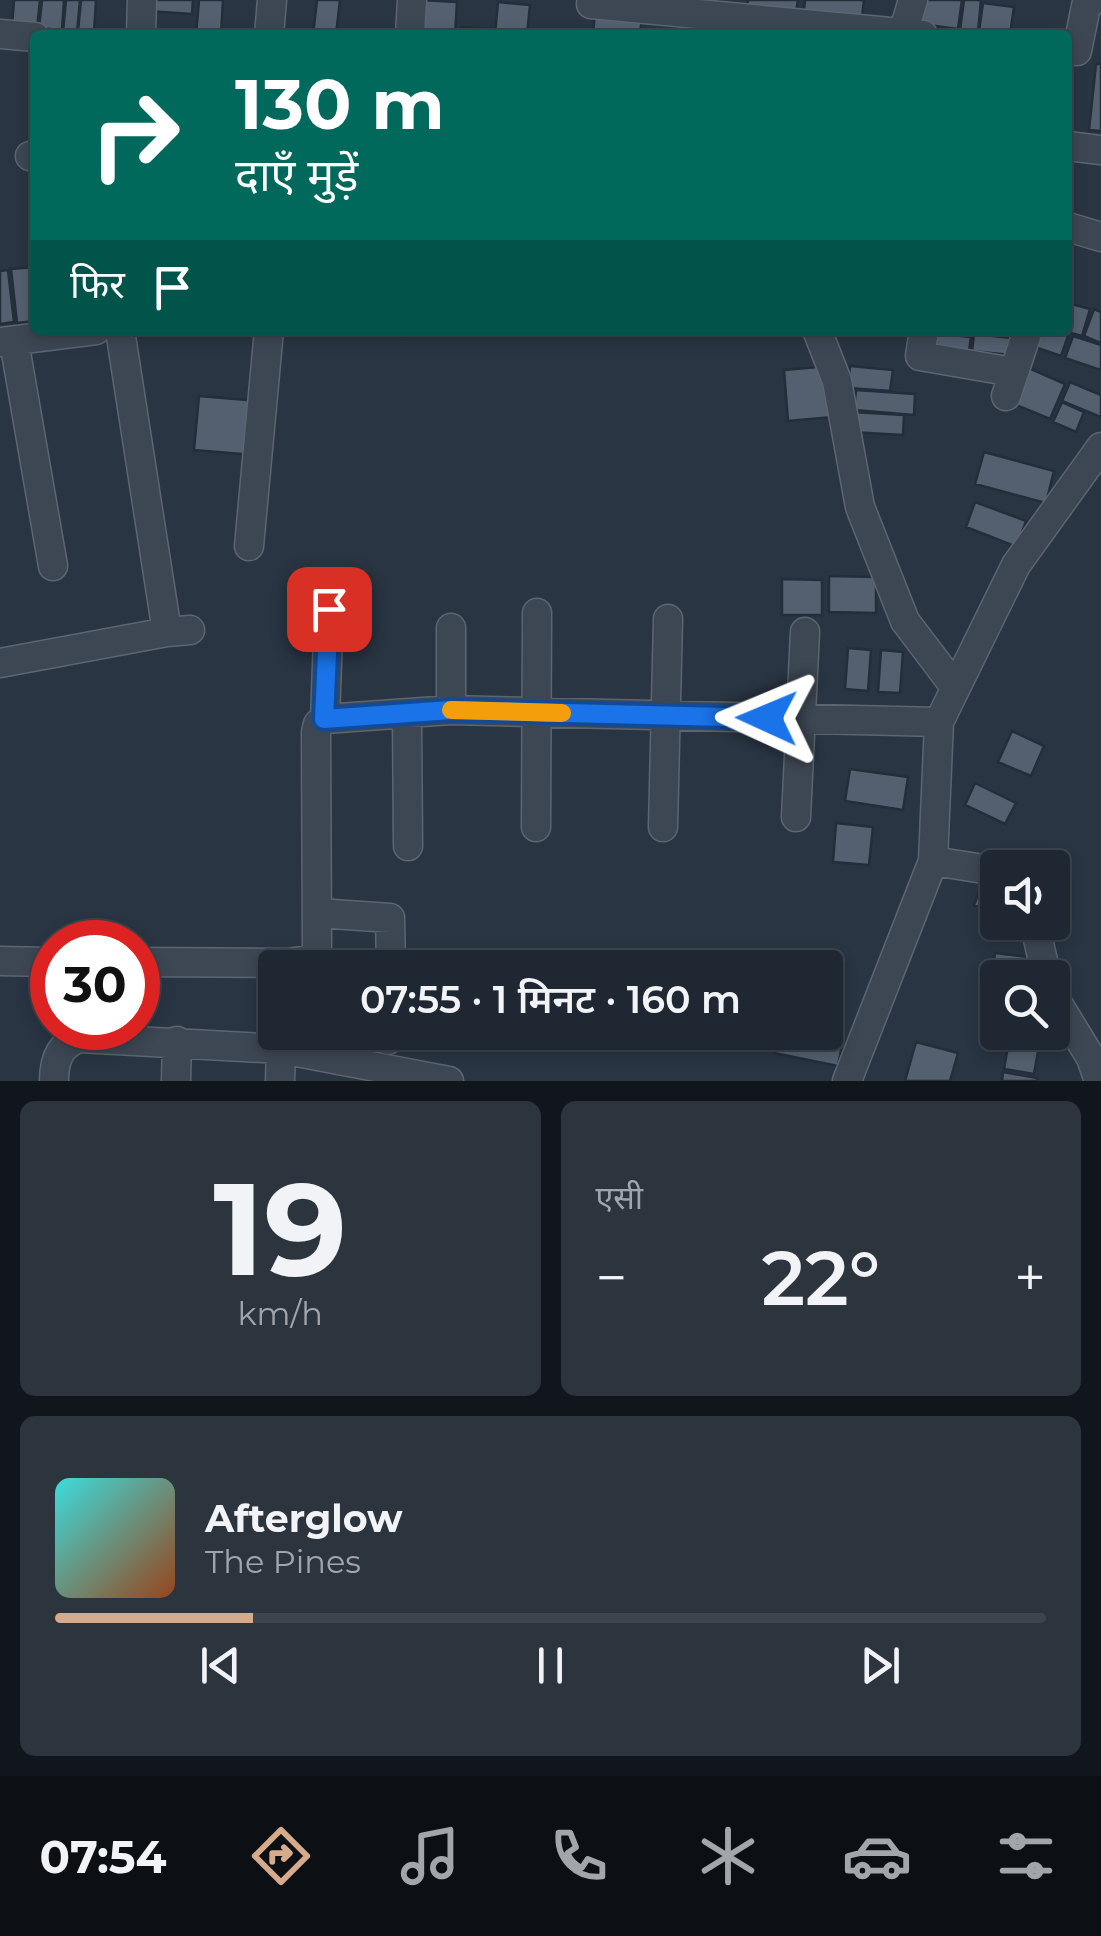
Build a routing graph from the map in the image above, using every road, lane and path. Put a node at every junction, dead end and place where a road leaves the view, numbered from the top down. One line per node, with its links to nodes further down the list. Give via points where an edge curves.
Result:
1 (142, 0): 9 (street)
2 (272, 0): 10 (street)
3 (412, 0): 11 (street)
4 (913, 0): 13 (street)
5 (1094, 0): 16 (street, via 1086,6)
6 (591, 4): 7 (street)
7 (679, 10): 8 (street)
8 (799, 12): 12 (street)
9 (141, 30)
10 (270, 30)
11 (410, 30)
12 (892, 30)
13 (913, 30)
14 (0, 34): 15 (street)
15 (30, 37)
16 (1082, 52)
17 (1072, 146): 18 (street)
18 (1101, 150)
19 (1072, 228): 20 (street)
20 (1101, 237)
21 (58, 335): 27 (street)
22 (121, 335): 36 (street, via 178,631)
23 (269, 335): 29 (street)
24 (819, 335): 37 (street, via 837,382 860,507 904,621)
25 (923, 335): 26 (street, via 920,356 1009,384)
26 (1026, 335)
27 (7, 342): 30 (street)
28 (1101, 447): 37 (street, via 1016,564)
29 (249, 546)
30 (52, 566)
31 (329, 609): 42 (street)
32 (537, 613): 39 (street)
33 (668, 619): 41 (street)
34 (451, 628): 38 (street)
35 (806, 632): 43 (street)
36 (0, 663)
37 (955, 687): 44 (street)
38 (451, 710): 39 (street); 40 (street)
39 (535, 712): 41 (street); 46 (street)
40 (407, 714): 42 (street); 48 (street)
41 (665, 716): 43 (street); 47 (street)
42 (324, 719): 51 (street, via 316,732)
43 (801, 719): 44 (street); 45 (street)
44 (939, 722): 49 (street)
45 (796, 817)
46 (536, 827)
47 (663, 828)
48 (408, 846)
49 (932, 861): 50 (street); 68 (street)
50 (980, 868)
51 (318, 914): 52 (street); 53 (street, via 390,918)
52 (317, 950)
53 (390, 950)
54 (0, 962): 55 (street)
55 (30, 962)
56 (160, 962): 57 (street)
57 (258, 963)
58 (1070, 1023): 69 (street)
59 (177, 1041): 60 (street); 64 (street, via 69,1041 59,1051); 65 (street)
60 (258, 1046)
61 (281, 1050): 66 (street)
62 (289, 1050): 63 (street)
63 (392, 1076): 67 (street)
64 (54, 1081)
65 (176, 1081)
66 (280, 1081)
67 (449, 1081)
68 (847, 1081)
69 (1098, 1081)

